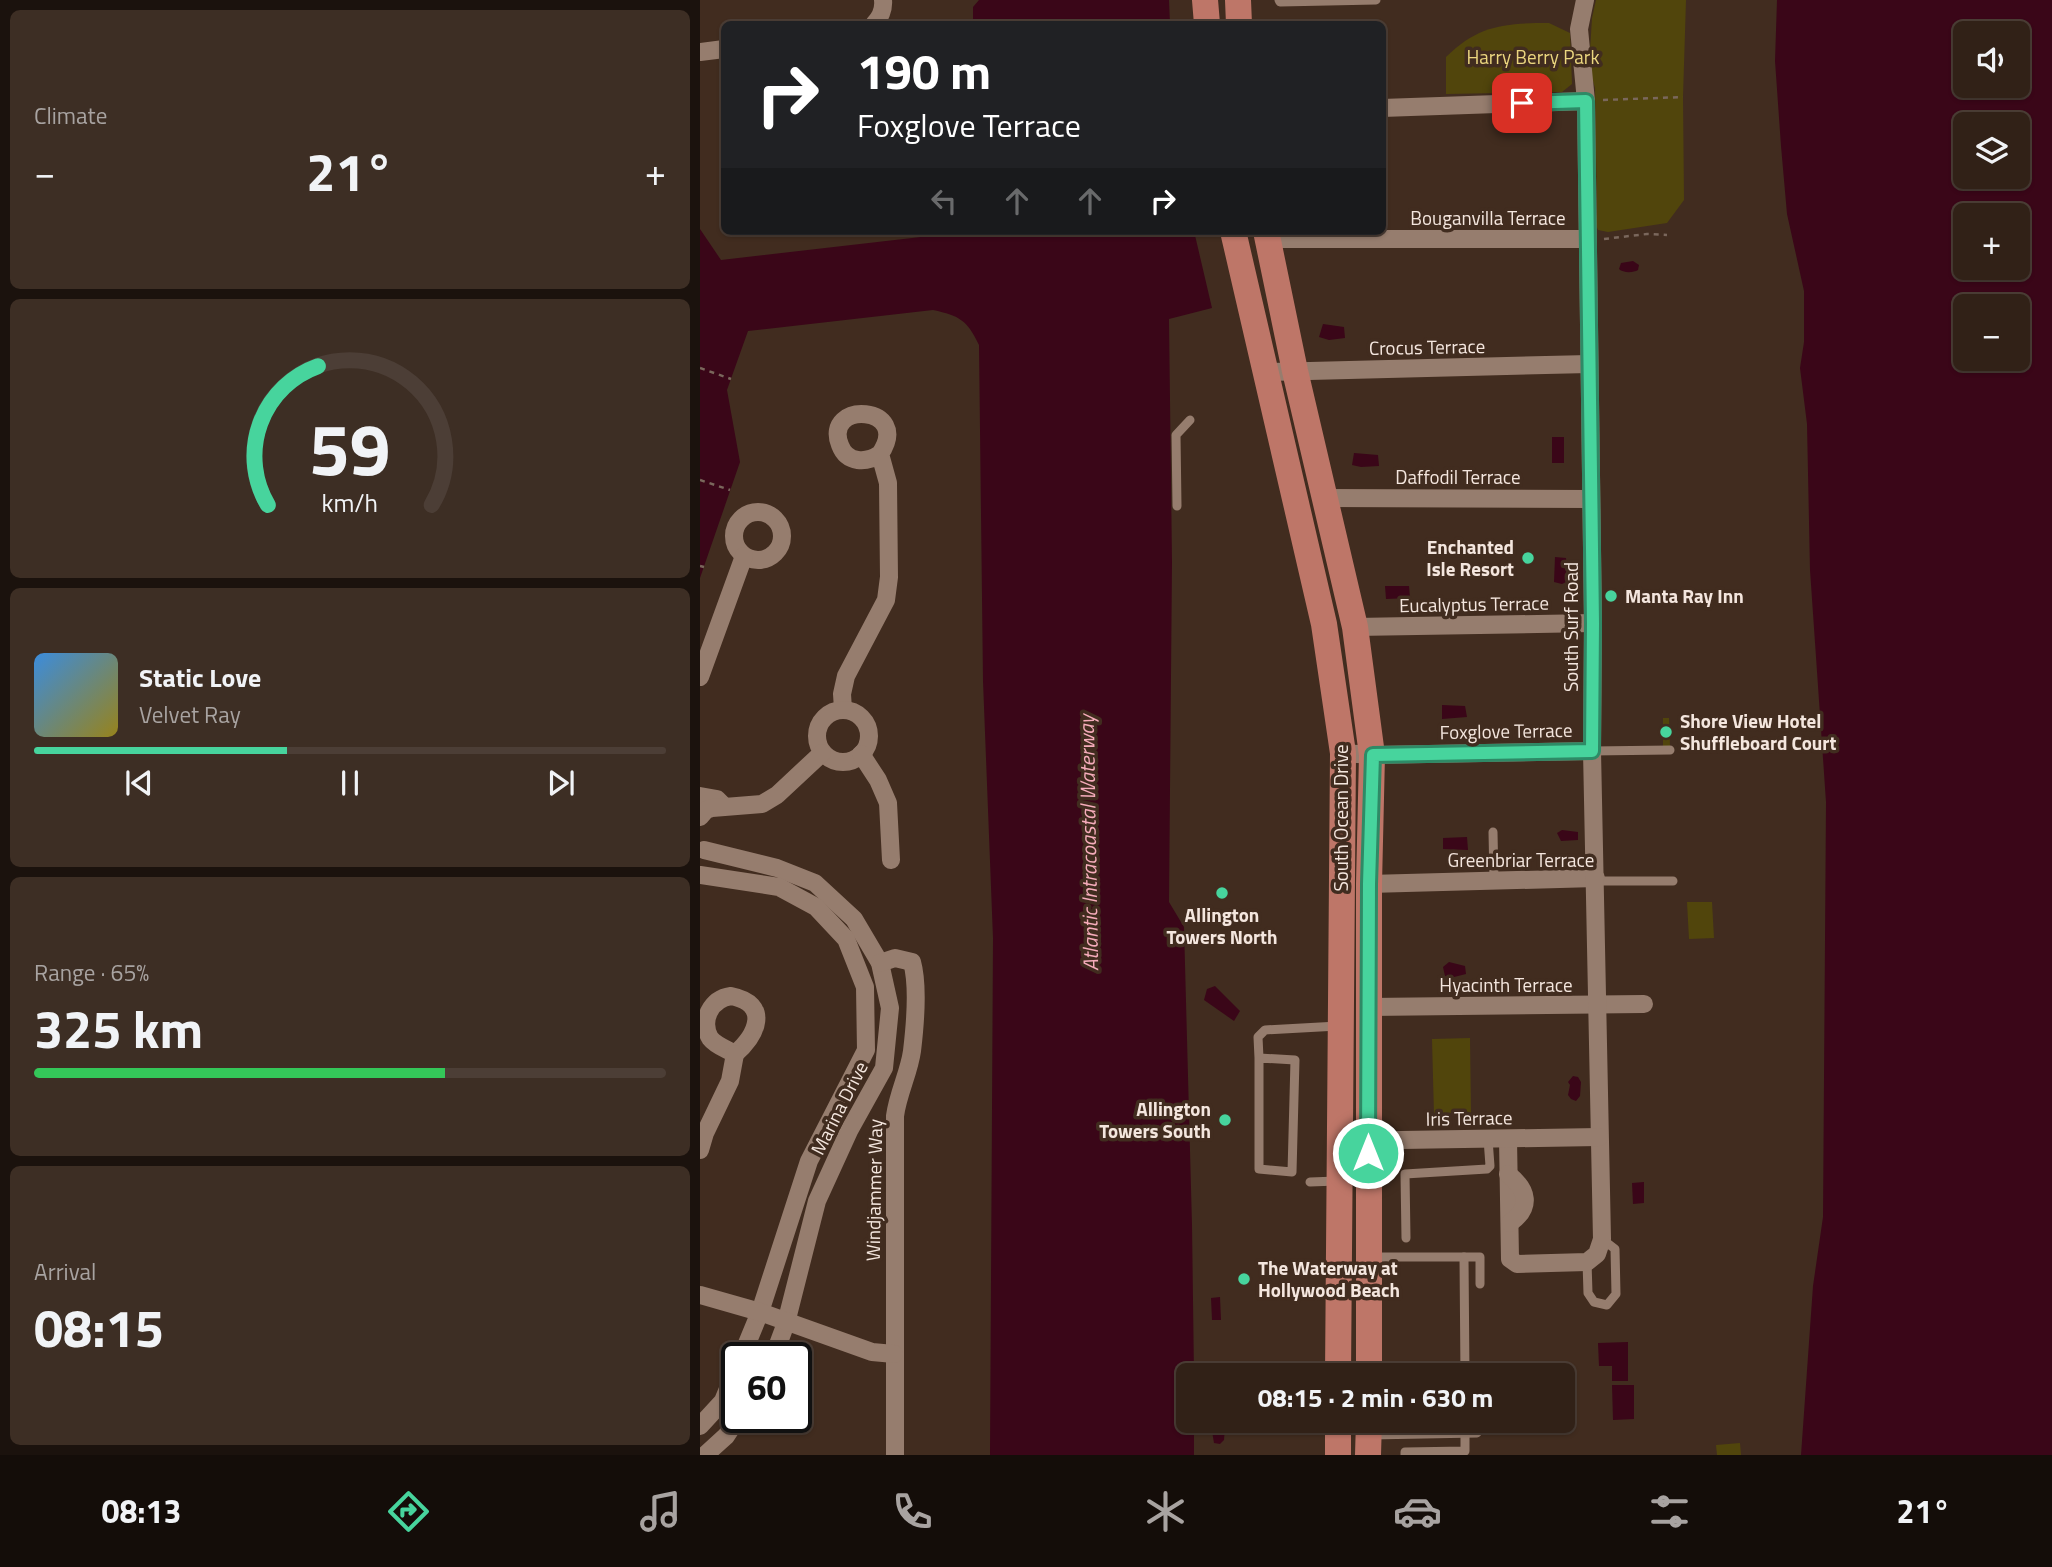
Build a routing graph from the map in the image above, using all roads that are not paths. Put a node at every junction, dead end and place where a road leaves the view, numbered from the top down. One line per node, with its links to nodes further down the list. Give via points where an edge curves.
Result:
1 (883, 0): 8 (street)
2 (1205, 0): 9 (main road)
3 (1238, 0): 10 (main road)
4 (1279, 0): 5 (lane)
5 (1341, 0): 6 (lane)
6 (1376, 0)
7 (1585, 0): 13 (street, South Surf Road, via 1579,29)
8 (876, 21)
9 (1207, 21)
10 (1239, 21)
11 (721, 49): 12 (street)
12 (700, 52)
13 (1591, 101): 14 (street); 17 (street, South Surf Road)
14 (1386, 108)
15 (1234, 235): 20 (main road, South Ocean Drive)
16 (1266, 235): 17 (street, Bouganvilla Terrace); 19 (main road, South Ocean Drive)
17 (1586, 239): 18 (street, South Surf Road)
18 (1589, 364): 19 (street, Crocus Terrace); 24 (street, South Surf Road)
19 (1295, 371): 20 (street, Crocus Terrace); 23 (main road, South Ocean Drive)
20 (1266, 372): 34 (main road, South Ocean Drive, via 1324,624)
21 (1189, 420): 25 (lane, via 1177,435)
22 (880, 454): 30 (street, via 888,483 886,600 846,676)
23 (1326, 498): 24 (street, Daffodil Terrace); 28 (main road, South Ocean Drive)
24 (1590, 499): 27 (street, South Surf Road)
25 (1177, 506)
26 (744, 556): 29 (street)
27 (1593, 623): 28 (street, Eucalyptus Terrace); 32 (street, South Surf Road)
28 (1355, 627): 36 (main road, South Ocean Drive)
29 (700, 677)
30 (843, 709): 33 (street, via 821,721 816,737); 35 (street, via 860,715 869,730)
31 (1670, 750): 32 (lane, Foxglove Terrace)
32 (1592, 751): 36 (street, Foxglove Terrace); 44 (street, South Surf Road)
33 (822, 753): 35 (street, via 845,762); 38 (street, via 762,804)
34 (1343, 753): 36 (street, Foxglove Terrace); 52 (main road, South Ocean Drive)
35 (861, 754): 42 (street, via 888,803)
36 (1373, 755): 47 (main road, South Ocean Drive)
37 (700, 796): 38 (street, via 717,799)
38 (724, 806): 39 (street, via 706,810)
39 (700, 817)
40 (1493, 832): 45 (lane)
41 (702, 845): 43 (street, Marina Drive, via 705,859); 48 (street, Marina Drive, via 815,883 854,919)
42 (891, 860)
43 (700, 874): 69 (street, Marina Drive, via 779,887 816,908 846,939 865,987 866,1050 809,1161)
44 (1595, 878): 45 (street, Greenbriar Terrace); 46 (lane, Greenbriar Terrace); 50 (street, South Surf Road)
45 (1494, 880): 47 (street, Greenbriar Terrace)
46 (1672, 881)
47 (1369, 884): 51 (main road, South Ocean Drive)
48 (880, 963): 70 (street, Marina Drive, via 890,1008 884,1068 817,1201); 73 (street, Windjammer Way, via 895,958 912,962 916,976 912,1053 895,1116)
49 (1644, 1004): 50 (street, Hyacinth Terrace)
50 (1596, 1005): 51 (street, Hyacinth Terrace); 55 (street, South Surf Road)
51 (1369, 1007): 58 (main road, South Ocean Drive)
52 (1339, 1026): 54 (lane, via 1265,1030 1258,1037); 59 (main road, South Ocean Drive)
53 (735, 1054): 60 (street, via 730,1081)
54 (1259, 1058): 54 (lane, via 1295,1060 1292,1172 1259,1169)
55 (1600, 1137): 57 (street, Iris Terrace); 64 (street, South Surf Road)
56 (1488, 1139): 57 (street, Iris Terrace); 58 (street, Iris Terrace); 63 (lane, via 1488,1169 1405,1174)
57 (1508, 1139): 64 (street, via 1510,1259 1517,1264)
58 (1368, 1140): 59 (street, Iris Terrace); 65 (main road, South Ocean Drive)
59 (1339, 1141): 61 (main road, South Ocean Drive)
60 (700, 1150)
61 (1339, 1181): 62 (lane); 74 (main road, South Ocean Drive)
62 (1310, 1182)
63 (1406, 1238)
64 (1595, 1252): 64 (lane, via 1615,1249 1616,1294 1607,1306 1594,1302 1588,1293)
65 (1370, 1257): 66 (lane); 75 (main road, South Ocean Drive)
66 (1464, 1257): 67 (lane, via 1480,1257); 76 (lane)
67 (1480, 1284)
68 (700, 1295): 69 (street)
69 (760, 1312): 70 (street); 71 (street, Marina Drive)
70 (786, 1322): 72 (street, Marina Drive); 73 (street, via 872,1352)
71 (748, 1342)
72 (779, 1342)
73 (894, 1354): 85 (street, Windjammer Way)
74 (1338, 1363)
75 (1369, 1363)
76 (1465, 1363)
77 (721, 1403): 78 (street)
78 (700, 1426)
79 (728, 1433): 84 (street)
80 (1338, 1433): 86 (main road)
81 (1477, 1433): 82 (lane)
82 (1465, 1434): 83 (lane); 87 (lane, via 1465,1451)
83 (1368, 1437)
84 (705, 1455)
85 (895, 1455)
86 (1338, 1455)
87 (1405, 1455)

